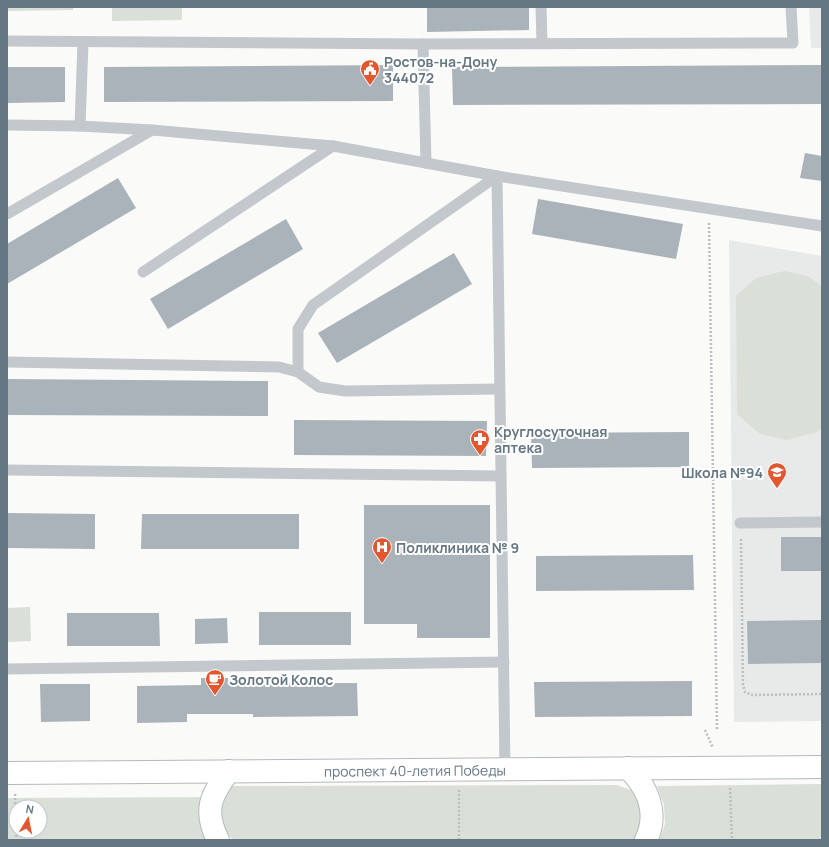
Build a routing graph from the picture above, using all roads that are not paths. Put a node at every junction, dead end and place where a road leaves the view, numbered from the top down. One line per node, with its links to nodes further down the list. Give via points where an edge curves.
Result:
1 (541, 7): 5 (lane)
2 (791, 7): 5 (lane, via 793,43)
3 (7, 41): 4 (lane)
4 (84, 42): 6 (lane); 8 (lane)
5 (542, 43): 6 (lane)
6 (422, 44): 11 (lane)
7 (7, 125): 8 (lane)
8 (80, 126): 9 (lane)
9 (152, 130): 10 (lane); 13 (lane)
10 (333, 146): 11 (lane); 15 (lane)
11 (426, 163): 12 (lane)
12 (497, 176): 14 (lane); 17 (lane, via 313,305 298,329); 18 (lane)
13 (7, 214)
14 (822, 226)
15 (143, 272)
16 (7, 362): 17 (lane, via 279,367)
17 (298, 372): 18 (lane, via 318,387 345,391)
18 (499, 389): 20 (lane)
19 (7, 470): 20 (lane)
20 (501, 476): 23 (lane)
21 (822, 522): 22 (lane)
22 (740, 523)
23 (504, 662): 24 (lane); 27 (lane)
24 (7, 670)
25 (822, 767): 26 (main road, проспект 40-летия Победы)
26 (628, 768): 27 (main road, проспект 40-летия Победы); 31 (main road, via 638,777 649,800 653,816 651,831)
27 (505, 769): 28 (main road, проспект 40-летия Победы)
28 (229, 771): 29 (main road, проспект 40-летия Победы); 30 (main road, via 212,797 210,808 211,822)
29 (11, 773)
30 (218, 840)
31 (646, 840)

